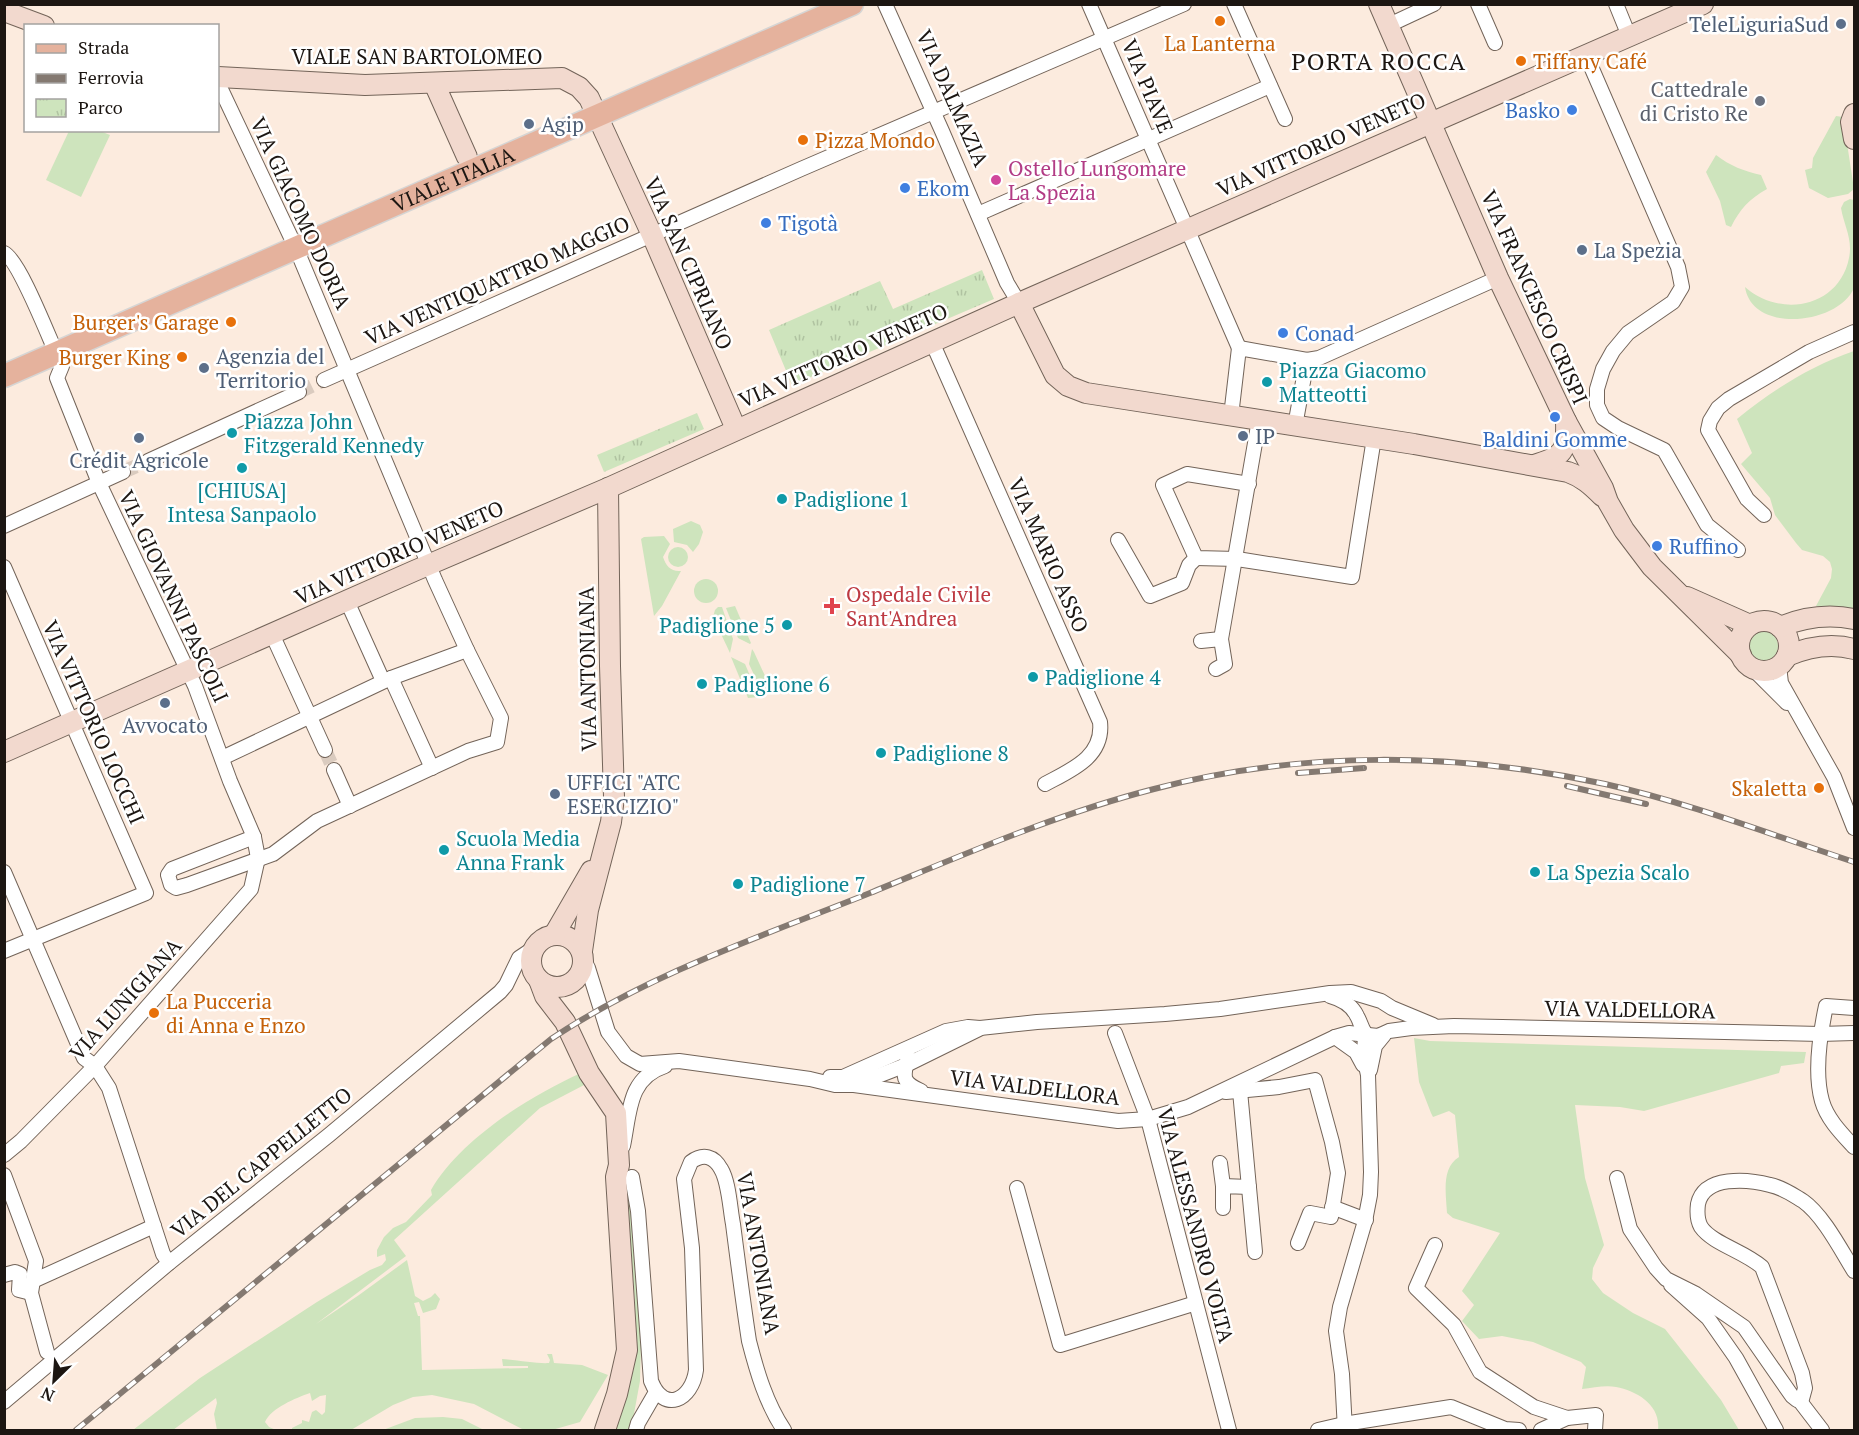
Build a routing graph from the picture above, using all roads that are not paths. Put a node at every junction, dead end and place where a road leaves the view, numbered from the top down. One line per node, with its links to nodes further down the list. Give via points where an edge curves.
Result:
1 (852, 4): 24 (main road, VIALE ITALIA)
2 (885, 4): 22 (street, VIA DALMAZIA)
3 (1089, 4): 15 (street, VIA PIAVE)
4 (1184, 4): 15 (street, VIA VENTIQUATTRO MAGGIO)
5 (1234, 4): 21 (street)
6 (1379, 4): 13 (street, VIA FRANCESCO CRISPI)
7 (1478, 4): 16 (street)
8 (1616, 4): 14 (street)
9 (1703, 4): 14 (street, VIA VITTORIO VENETO)
10 (1430, 6): 13 (street)
11 (4, 11): 12 (street)
12 (39, 24)
13 (1389, 25): 26 (street, VIA FRANCESCO CRISPI)
14 (1629, 36): 17 (street, VIA VITTORIO VENETO)
15 (1105, 38): 22 (street, VIA VENTIQUATTRO MAGGIO); 28 (street, VIA PIAVE)
16 (1495, 43)
17 (1586, 55): 26 (street, VIA VITTORIO VENETO); 62 (street, via 1678,267 1682,287 1673,302 1628,333 1613,351 1597,389 1597,405 1603,418 1664,450 1707,525)
18 (219, 77): 19 (street, VIALE SAN BARTOLOMEO, via 365,85)
19 (434, 83): 24 (street, VIALE SAN BARTOLOMEO, via 562,78 589,98); 29 (street)
20 (219, 85): 33 (street, VIA GIACOMO DORIA)
21 (1270, 86): 25 (street); 28 (street)
22 (934, 113): 30 (street, VIA DALMAZIA); 32 (street, VIA VENTIQUATTRO MAGGIO)
23 (1854, 114): 27 (street)
24 (597, 117): 32 (street, VIA SAN CIPRIANO); 33 (main road, VIALE ITALIA)
25 (1285, 119)
26 (1431, 123): 31 (street, VIA VITTORIO VENETO); 35 (street, VIA FRANCESCO CRISPI)
27 (1854, 139)
28 (1148, 140): 30 (street); 31 (street, VIA PIAVE)
29 (467, 157)
30 (978, 214): 36 (street, VIA DALMAZIA)
31 (1188, 229): 36 (street, VIA VITTORIO VENETO); 39 (street, VIA PIAVE)
32 (652, 235): 42 (street, VIA VENTIQUATTRO MAGGIO); 50 (street, VIA SAN CIPRIANO)
33 (296, 248): 40 (main road, VIALE ITALIA); 42 (street, VIA GIACOMO DORIA)
34 (4, 253): 40 (street, via 10,256 26,284)
35 (1498, 278): 41 (street); 48 (street, VIA FRANCESCO CRISPI)
36 (1019, 303): 38 (street, VIA VITTORIO VENETO); 46 (street, VIA DALMAZIA, via 1055,375 1068,386 1086,393)
37 (1854, 332): 59 (street, via 1770,373 1718,408 1710,421 1708,430 1747,499)
38 (932, 342): 50 (street, VIA VITTORIO VENETO); 90 (street, VIA MARIO ASSO, via 1100,722 1101,731 1092,755)
39 (1239, 348): 41 (street); 46 (street)
40 (56, 354): 43 (main road, VIALE ITALIA); 55 (street, VIA GIOVANNI PASCOLI, via 62,366 57,378)
41 (1307, 360): 49 (street)
42 (348, 369): 44 (street, VIA VENTIQUATTRO MAGGIO); 65 (street, VIA GIACOMO DORIA)
43 (4, 376)
44 (324, 380)
45 (293, 394): 52 (street)
46 (1231, 416): 47 (street)
47 (1259, 420): 49 (street); 56 (street)
48 (1566, 421): 53 (street, via 1566,443 1561,454); 58 (street, VIA FRANCESCO CRISPI)
49 (1295, 426): 51 (street)
50 (736, 429): 57 (street, VIA VITTORIO VENETO)
51 (1374, 438): 53 (street); 64 (street, via 1353,577)
52 (148, 461)
53 (1534, 465): 58 (street, via 1577,475)
54 (123, 472): 55 (street)
55 (99, 483): 60 (street); 80 (street, VIA GIOVANNI PASCOLI)
56 (1249, 484): 63 (street, via 1187,474 1163,485); 64 (street)
57 (608, 488): 65 (street, VIA VITTORIO VENETO); 94 (street, VIA ANTONIANA, via 614,797)
58 (1608, 502): 67 (street, VIA FRANCESCO CRISPI, via 1624,530)
59 (1764, 515)
60 (4, 526)
61 (1118, 540): 63 (street, via 1150,596 1182,583)
62 (1738, 550)
63 (1196, 558): 64 (street)
64 (1237, 559): 73 (street)
65 (429, 565): 68 (street, VIA VITTORIO VENETO); 76 (street, VIA GIACOMO DORIA)
66 (4, 567): 84 (street, VIA VITTORIO LOCCHI)
67 (1676, 592): 70 (street, VIA FRANCESCO CRISPI); 78 (street, VIA FRANCESCO CRISPI)
68 (347, 601): 72 (street, VIA VITTORIO VENETO); 81 (street)
69 (1854, 619): 71 (street, via 1836,615 1797,620)
70 (1750, 625): 71 (street, via 1768,621); 78 (street, via 1740,640)
71 (1780, 627): 77 (street, via 1789,640)
72 (272, 634): 80 (street, VIA VITTORIO VENETO); 83 (street)
73 (1221, 639): 74 (street); 79 (street, via 1225,664)
74 (1201, 641)
75 (1854, 649): 77 (street, via 1823,646 1801,650)
76 (466, 650): 81 (street); 88 (street, VIA GIACOMO DORIA, via 501,718 497,742)
77 (1783, 661): 78 (street, via 1766,671); 82 (street, VIA FRANCESCO CRISPI, via 1781,683)
78 (1746, 662): 82 (street, VIA FRANCESCO CRISPI)
79 (1216, 669)
80 (188, 672): 84 (street, VIA VITTORIO VENETO); 87 (street, VIA GIOVANNI PASCOLI)
81 (387, 680): 83 (street); 88 (street)
82 (1797, 713): 92 (street, VIA FRANCESCO CRISPI, via 1834,777)
83 (310, 716): 85 (street); 87 (street)
84 (71, 723): 86 (street, VIA VITTORIO VENETO); 98 (street, VIA VITTORIO LOCCHI, via 146,893)
85 (325, 750)
86 (4, 752)
87 (222, 758): 93 (street, VIA GIOVANNI PASCOLI)
88 (432, 768): 91 (street)
89 (333, 770): 91 (street)
90 (1045, 784)
91 (350, 806): 95 (street, via 317,821 273,854)
92 (1854, 828)
93 (254, 837): 95 (street, VIA GIOVANNI PASCOLI); 95 (street, via 171,869 168,878 176,888)
94 (605, 848): 97 (street, VIA ANTONIANA); 101 (street, VIA ANTONIANA, via 588,910)
95 (258, 858): 121 (street, VIA LUNIGIANA, via 251,889)
96 (4, 872): 98 (street)
97 (554, 935): 99 (street, via 539,941); 101 (street, via 571,938)
98 (33, 938): 100 (street); 121 (street, via 84,1058)
99 (534, 948): 102 (street, via 531,965); 147 (street, VIA DEL CAPPELLETTO, via 519,958 497,995)
100 (4, 951)
101 (583, 956): 103 (street, via 578,978); 119 (street, VIA VALDELLORA, via 608,1032 626,1056 639,1064)
102 (538, 980): 103 (street, via 546,986); 109 (street, via 544,996)
103 (563, 987): 109 (street)
104 (1324, 994): 105 (street, VIA VALDELLORA, via 1351,992); 108 (street, via 1343,1000); 111 (street, VIA VALDELLORA, via 1220,1009)
105 (1375, 1000): 106 (street, VIA VALDELLORA); 108 (street, via 1364,1005)
106 (1392, 1008): 110 (street, VIA VALDELLORA); 113 (street, via 1394,1020)
107 (1854, 1008): 117 (street, via 1826,1006)
108 (1358, 1016): 116 (street)
109 (565, 1022): 124 (street)
110 (1438, 1027): 113 (street, VIA VALDELLORA); 117 (street, VIA VALDELLORA)
111 (980, 1028): 115 (street, VIA VALDELLORA); 120 (street, VIA VALDELLORA)
112 (1115, 1033): 130 (street, VIA ALESSANDRO VOLTA)
113 (1386, 1033): 116 (street, VIA VALDELLORA); 122 (street, via 1375,1046)
114 (1854, 1033): 117 (street, VIA VALDELLORA)
115 (941, 1034): 120 (street, VIA VALDELLORA, via 937,1042 908,1057); 123 (street, VIA VALDELLORA, via 843,1077)
116 (1365, 1034): 118 (street, VIA VALDELLORA); 122 (street)
117 (1820, 1034): 131 (street, via 1822,1102 1830,1119)
118 (1335, 1037): 122 (street, via 1356,1052); 126 (street, VIA VALDELLORA)
119 (679, 1061): 123 (street, VIA VALDELLORA); 129 (street, via 653,1070 638,1083)
120 (906, 1065): 125 (street, VIA VALDELLORA); 128 (street, VIA VALDELLORA, via 908,1085)
121 (95, 1066): 132 (street, VIA LUNIGIANA); 143 (street, via 109,1088)
122 (1368, 1075): 142 (street, via 1371,1172)
123 (810, 1080): 125 (street, VIA VALDELLORA)
124 (591, 1081): 129 (street); 134 (street)
125 (854, 1085): 128 (street, VIA VALDELLORA)
126 (1221, 1091): 127 (street); 130 (street, VIA VALDELLORA, via 1188,1107)
127 (1240, 1091): 138 (street); 140 (street, via 1315,1080 1338,1173)
128 (928, 1095): 130 (street, VIA VALDELLORA, via 1108,1120)
129 (623, 1112): 134 (street)
130 (1148, 1119): 152 (street, VIA ALESSANDRO VOLTA)
131 (1854, 1147)
132 (4, 1155)
133 (1220, 1163): 137 (street)
134 (623, 1171): 154 (street, via 638,1211 651,1381); 155 (street, via 616,1177 627,1350)
135 (4, 1175): 151 (street, via 36,1261)
136 (1617, 1178): 150 (street, via 1630,1229)
137 (1223, 1186): 138 (street); 141 (street)
138 (1249, 1187): 146 (street)
139 (1017, 1188): 152 (street, via 1060,1345)
140 (1332, 1207): 142 (street); 144 (street, via 1331,1217 1310,1213)
141 (1223, 1208)
142 (1366, 1220): 159 (street, via 1336,1331)
143 (154, 1226): 147 (street); 151 (street)
144 (1298, 1244)
145 (1435, 1245): 158 (street, via 1416,1288 1454,1325 1480,1372 1534,1407)
146 (1255, 1252)
147 (169, 1263): 157 (street, VIA DEL CAPPELLETTO)
148 (1854, 1271): 156 (street, via 1816,1214 1806,1203 1780,1188 1723,1182 1707,1189 1699,1201 1698,1219 1708,1234 1762,1267 1802,1372 1804,1395)
149 (4, 1275): 151 (street, via 20,1275 19,1290)
150 (1666, 1279): 156 (street, via 1736,1319 1792,1396); 169 (street, via 1708,1318 1736,1358)
151 (32, 1287): 153 (street)
152 (1196, 1303): 164 (street, VIA ALESSANDRO VOLTA)
153 (47, 1352)
154 (656, 1392): 162 (street); 163 (street, VIA ANTONIANA, via 677,1400 694,1382 692,1248 684,1179 691,1162 700,1156 710,1157 723,1173 730,1205 749,1341 769,1403)
155 (617, 1394): 160 (street); 161 (street)
156 (1799, 1400): 170 (street)
157 (4, 1402)
158 (1568, 1418): 167 (street); 168 (street, via 1596,1415)
159 (1345, 1427): 165 (street); 166 (street, via 1451,1407 1505,1429)
160 (593, 1431)
161 (604, 1431)
162 (636, 1431)
163 (783, 1431)
164 (1229, 1431)
165 (1318, 1431)
166 (1520, 1431)
167 (1541, 1431)
168 (1595, 1431)
169 (1776, 1431)
170 (1822, 1431)

